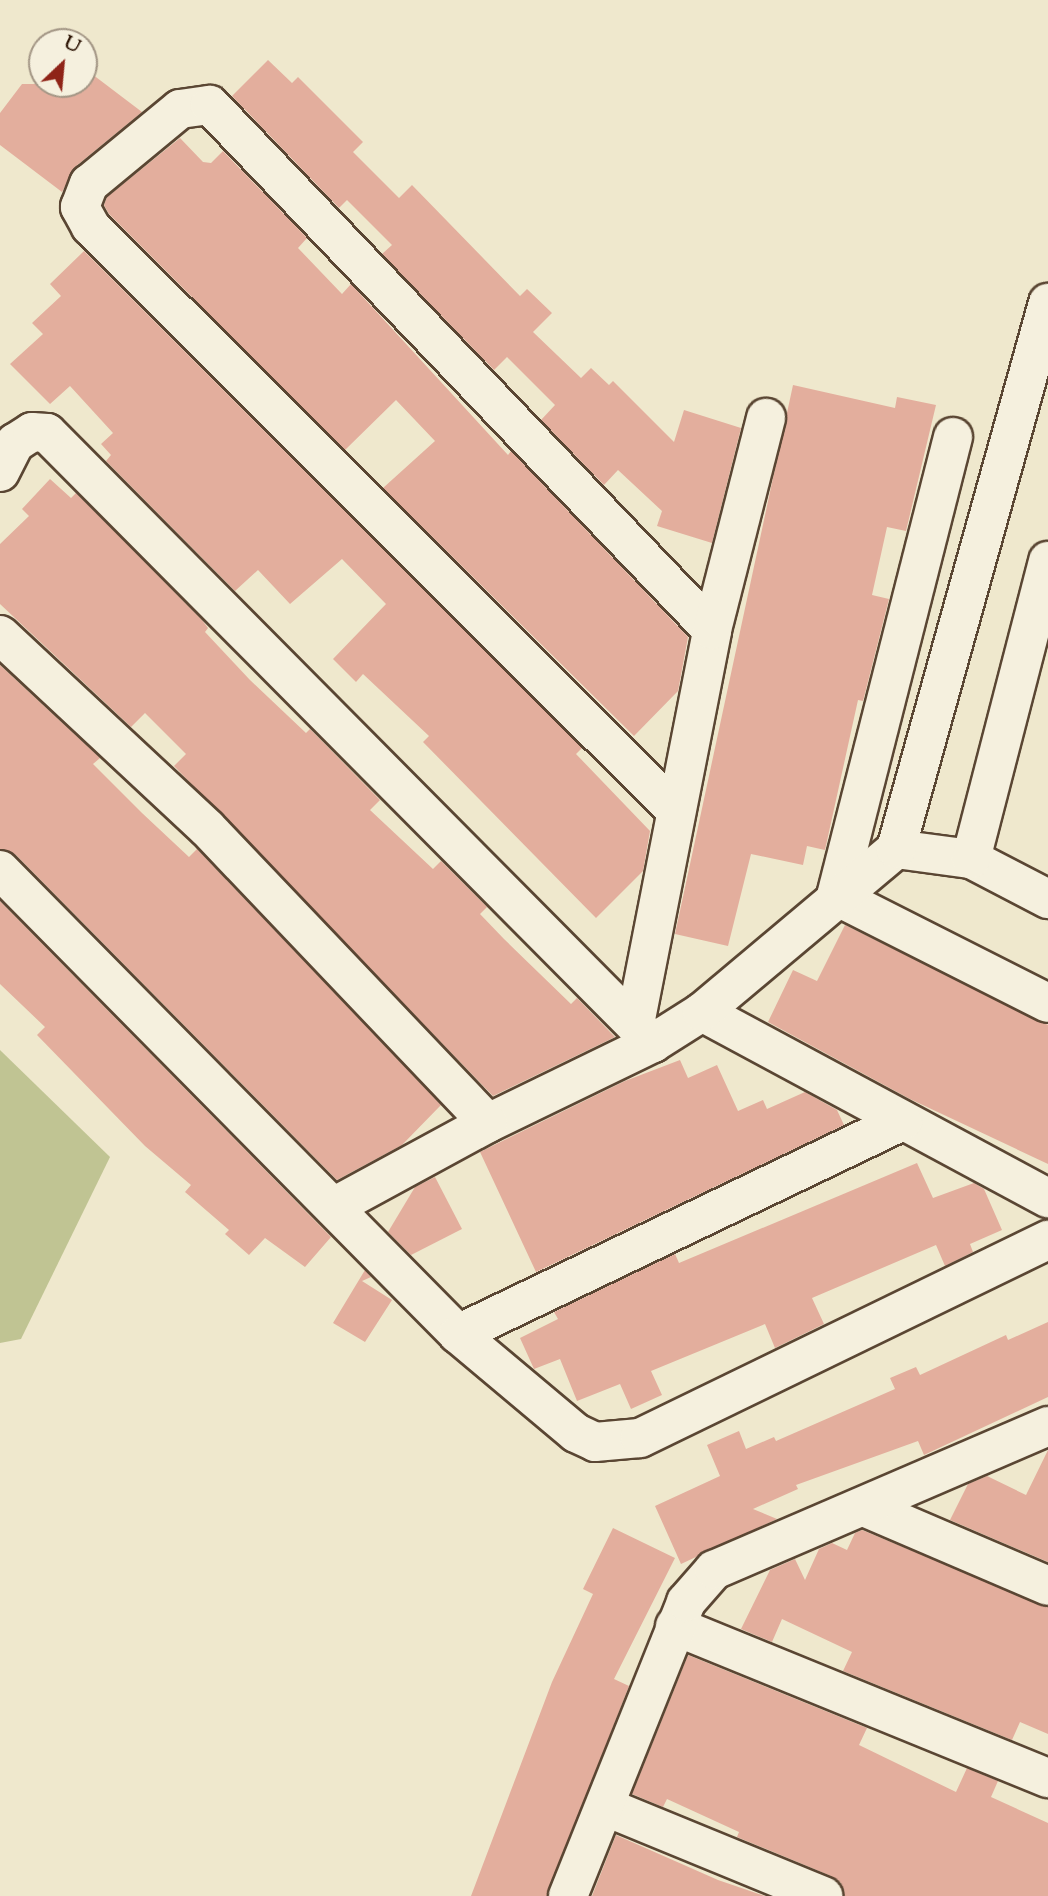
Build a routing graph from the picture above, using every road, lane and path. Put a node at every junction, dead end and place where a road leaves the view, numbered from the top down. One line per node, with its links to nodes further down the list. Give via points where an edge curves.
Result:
1 (1048, 303): 9 (street)
2 (766, 418): 6 (street)
3 (953, 437): 12 (street)
4 (0, 472): 16 (street, via 24,435 47,433)
5 (1048, 561): 10 (street)
6 (712, 630): 8 (street); 8 (street, via 210,105 180,109 89,184 80,208 91,227)
7 (0, 635): 18 (street, via 208,828)
8 (676, 811): 16 (street)
9 (896, 849): 10 (street); 12 (street)
10 (971, 859): 13 (street)
11 (0, 870): 20 (street)
12 (836, 896): 14 (street); 15 (street)
13 (1048, 899)
14 (1048, 1003)
15 (702, 1012): 16 (street); 17 (street)
16 (644, 1033): 18 (street)
17 (903, 1121): 19 (street); 22 (street)
18 (488, 1123): 20 (street)
19 (1048, 1198)
20 (333, 1207): 22 (street)
21 (1048, 1240): 22 (street, via 640,1438 620,1442 595,1441 576,1433)
22 (458, 1334)
23 (1048, 1426): 24 (street)
24 (864, 1507): 25 (street); 26 (street, via 714,1570 686,1602)
25 (1048, 1586)
26 (675, 1626): 27 (street); 28 (street)
27 (1048, 1778)
28 (606, 1807): 29 (street); 30 (street)
29 (568, 1896)
30 (823, 1896)

